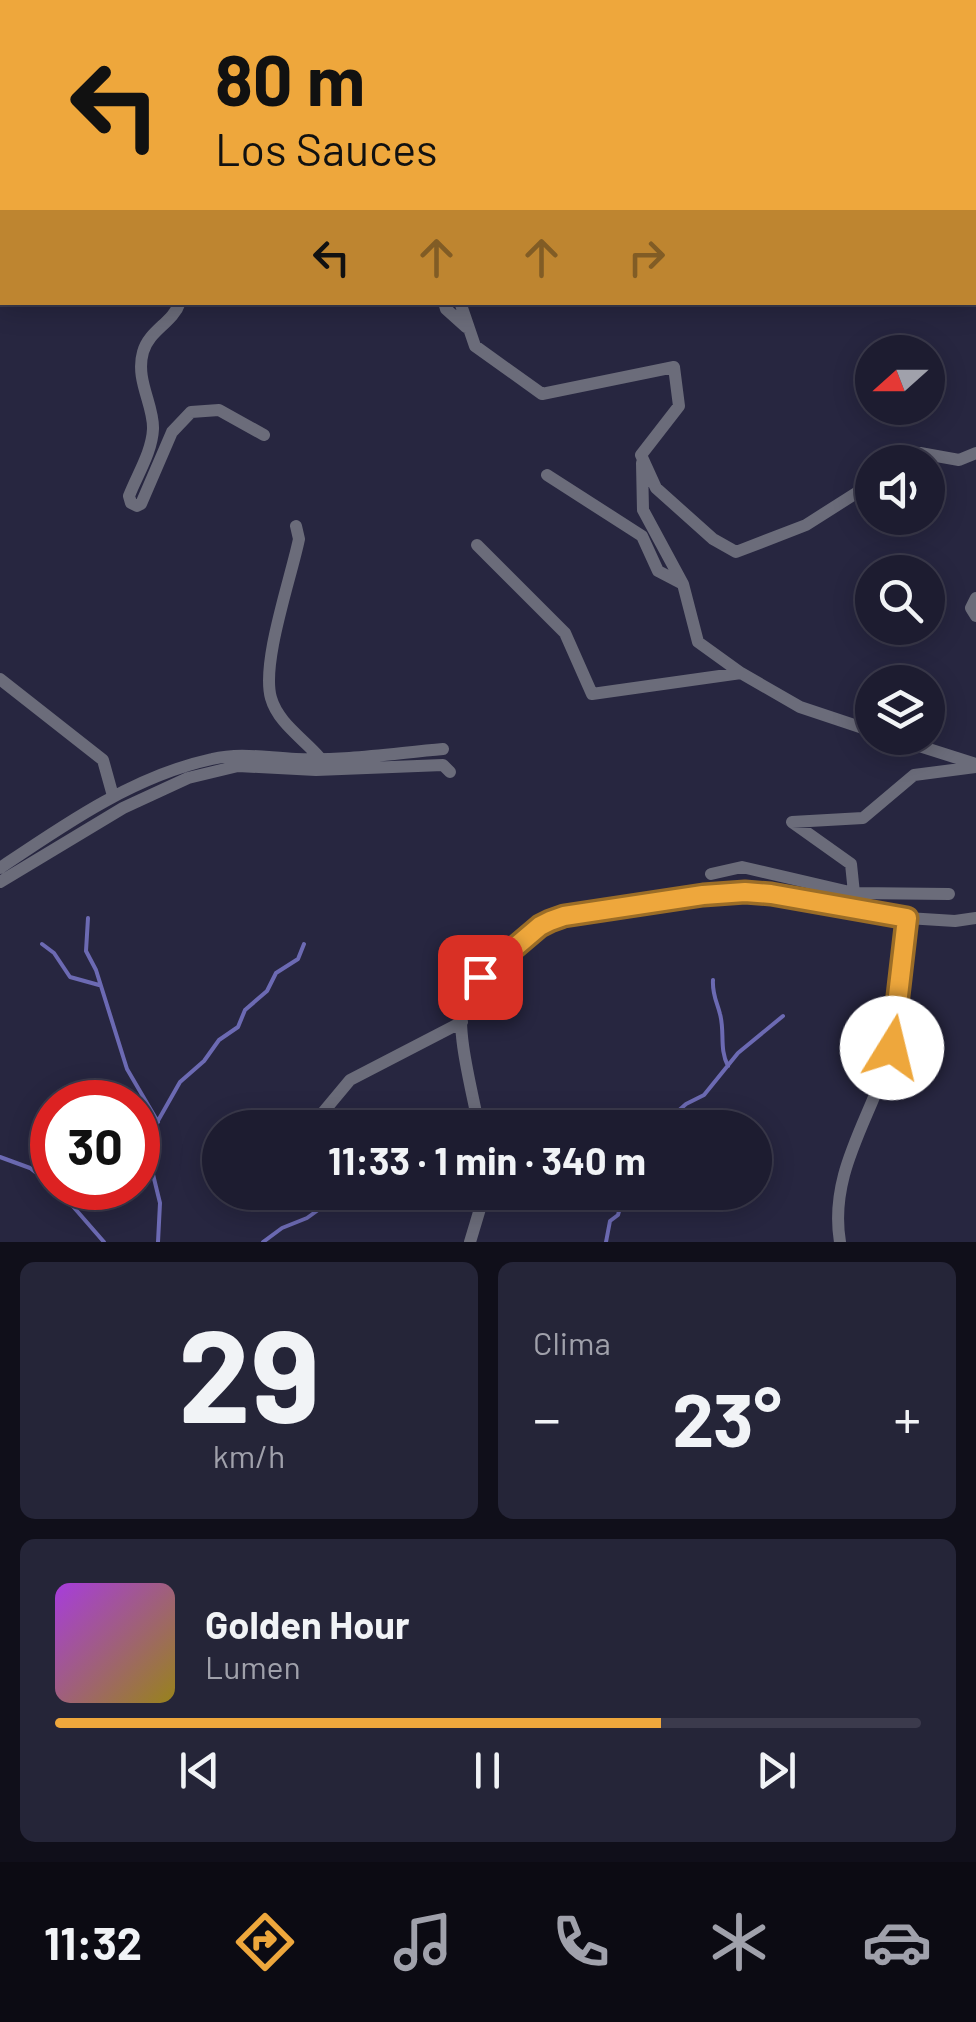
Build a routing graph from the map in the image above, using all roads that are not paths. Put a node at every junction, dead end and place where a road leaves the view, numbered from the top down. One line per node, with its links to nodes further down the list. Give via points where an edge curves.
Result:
1 (179, 305): 5 (street, via 142,354 153,434 131,503 141,504 172,432 190,412 220,410)
2 (445, 305): 4 (street)
3 (461, 305): 4 (street)
4 (468, 328): 7 (street, via 475,346 542,394 674,368 680,406)
5 (264, 435)
6 (976, 453): 8 (street)
7 (642, 455): 10 (street, via 656,488 736,552 806,524); 13 (street, via 644,510)
8 (945, 457)
9 (548, 475): 13 (street, via 642,536 658,571)
10 (855, 494)
11 (296, 526): 21 (street, via 271,697 282,720)
12 (478, 545): 16 (street, via 565,632 592,694)
13 (684, 584): 16 (street, via 698,642)
14 (976, 598): 15 (street)
15 (976, 616)
16 (741, 674): 18 (street, via 800,707)
17 (0, 678): 24 (street, via 103,760)
18 (855, 725)
19 (443, 749): 21 (street)
20 (944, 755): 22 (street)
21 (320, 758): 24 (street, via 210,759)
22 (976, 766): 28 (street, via 914,775 862,818 792,822 851,864)
23 (450, 772): 27 (street, via 443,765 238,766 188,778 123,808)
24 (113, 796): 25 (street)
25 (0, 868)
26 (711, 874): 28 (street, via 742,868)
27 (0, 882)
28 (854, 893): 29 (street)
29 (949, 894)
30 (907, 918): 31 (street); 32 (street, via 745,892 564,916 540,926 480,977 462,1005); 37 (street, via 892,1048 847,1160)
31 (976, 918)
32 (462, 1022): 33 (street, via 350,1080); 34 (street)
33 (325, 1110)
34 (476, 1110)
35 (480, 1210): 36 (street)
36 (470, 1242)
37 (840, 1242)

